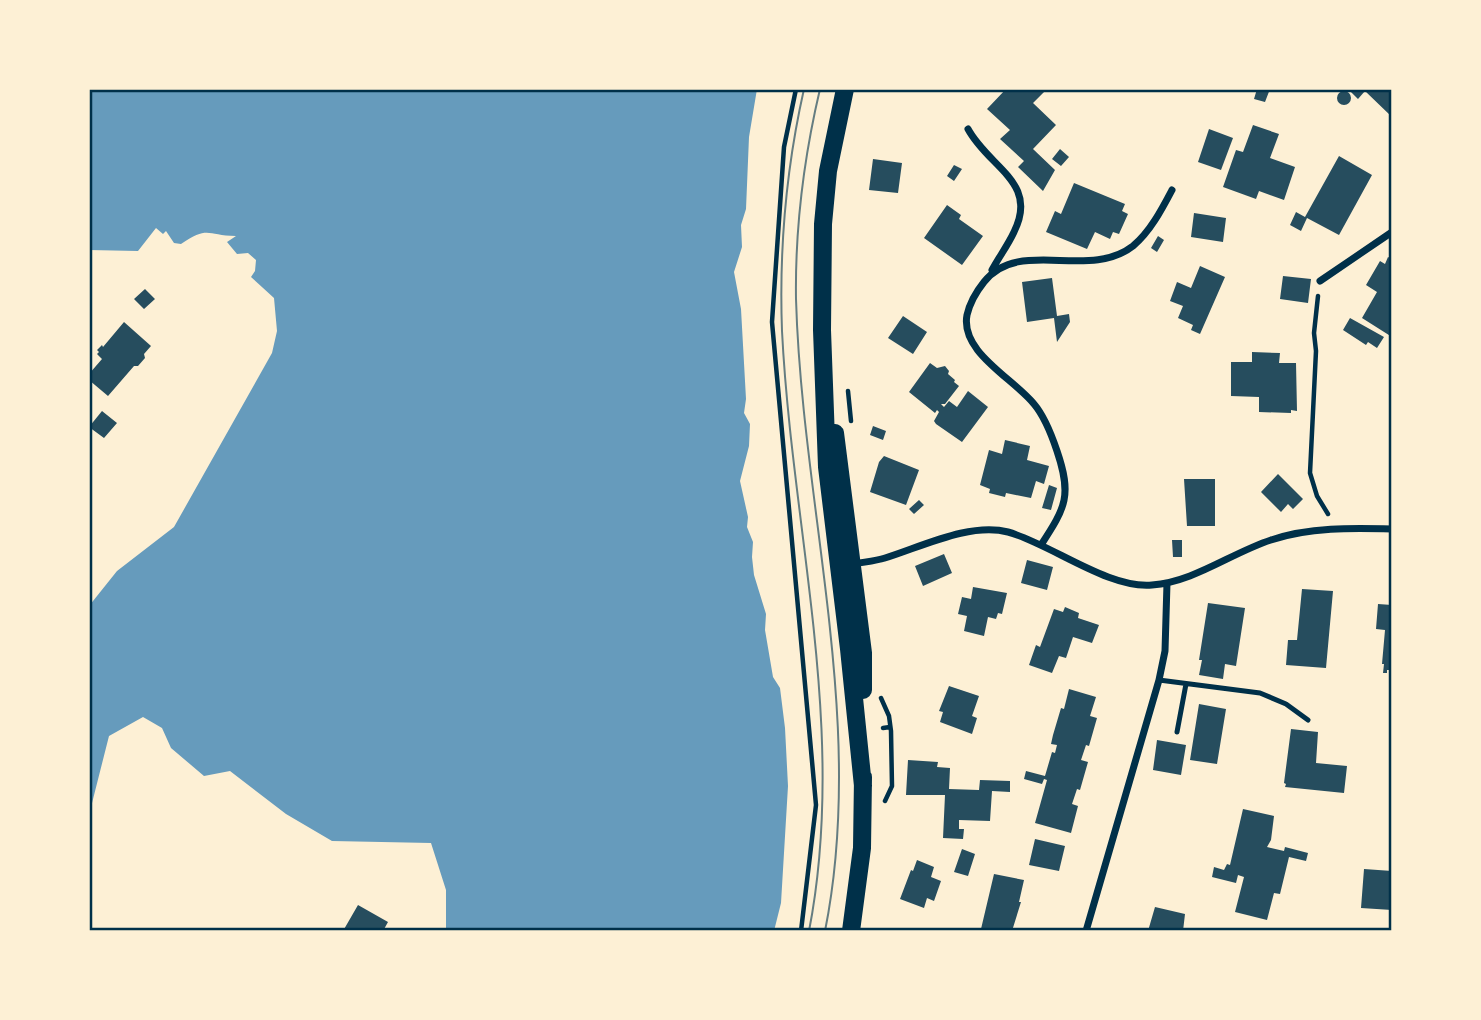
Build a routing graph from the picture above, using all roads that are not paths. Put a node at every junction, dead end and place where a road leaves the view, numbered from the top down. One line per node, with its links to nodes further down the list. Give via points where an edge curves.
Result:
1 (845, 89): 7 (main road, via 828,171 823,224)
2 (968, 129): 5 (street, via 1022,197 1014,232)
3 (1172, 190): 5 (street, via 1145,233 1133,246 1111,257 1086,262 1022,260)
4 (1392, 232): 6 (street)
5 (989, 276): 9 (street, via 967,313 971,344 1037,407 1066,475 1059,519)
6 (1320, 281)
7 (823, 364): 10 (main road); 16 (main road, via 827,467)
8 (1392, 529): 11 (street, via 1338,529 1271,540)
9 (1041, 545): 10 (street, via 1007,531 984,530); 11 (street, via 1108,576 1149,586)
10 (853, 564): 16 (main road, via 863,653)
11 (1167, 583): 12 (street, via 1165,651)
12 (1159, 680): 13 (lane); 18 (street)
13 (1186, 684): 14 (lane, via 1260,693); 15 (lane)
14 (1308, 720)
15 (1177, 732)
16 (863, 786): 17 (main road, via 862,848)
17 (851, 931)
18 (1086, 931)

